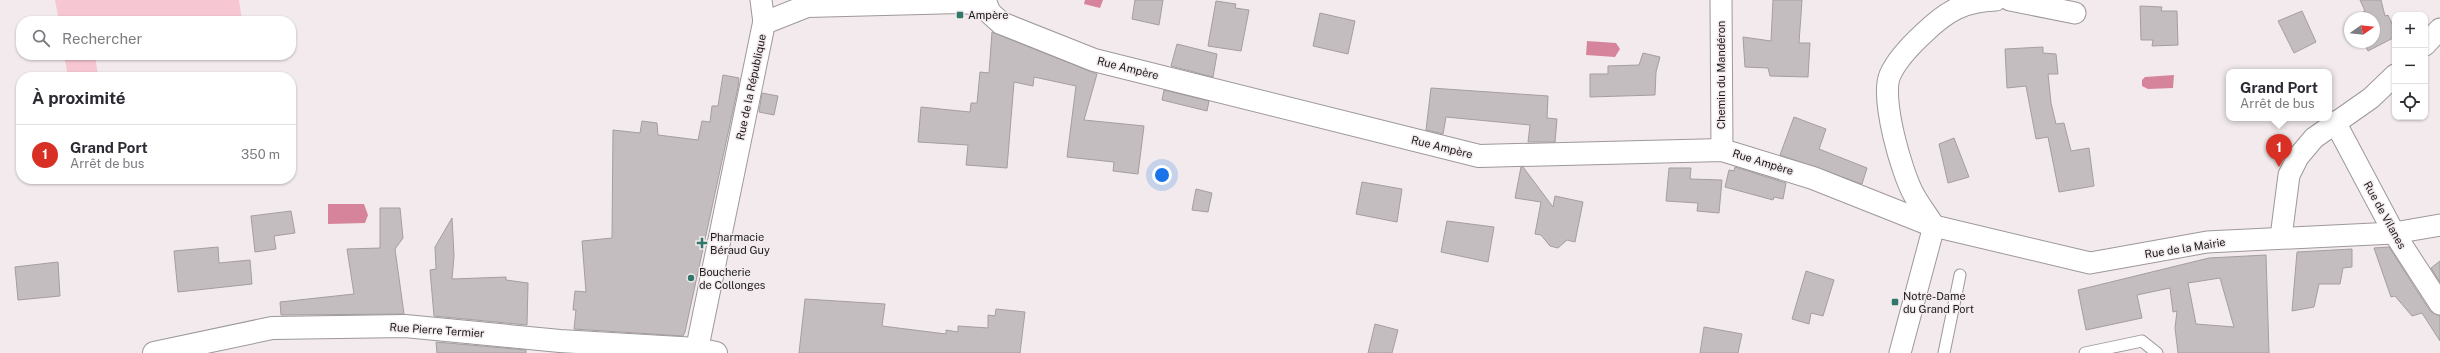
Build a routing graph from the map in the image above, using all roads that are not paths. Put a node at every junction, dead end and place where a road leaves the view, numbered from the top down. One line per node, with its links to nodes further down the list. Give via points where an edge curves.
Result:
1 (761, 0): 7 (street)
2 (1721, 0): 12 (street, Chemin du Mandéron)
3 (1996, 0): 14 (street, via 1975,1 1942,16 1910,46 1889,76 1887,114 1913,194)
4 (2010, 0): 6 (street)
5 (987, 2): 7 (street, Rue de la République, via 807,6); 12 (street, Rue Ampère, via 990,13 1001,23 1094,60 1479,156)
6 (2075, 13)
7 (764, 23): 20 (street, Rue de la République)
8 (2440, 29): 9 (street)
9 (2428, 41)
10 (2392, 78): 11 (street, via 2371,98)
11 (2335, 122): 15 (street, Rue de Vilanes); 16 (street, via 2314,138 2298,157 2289,175)
12 (1722, 150): 14 (street, Rue Ampère, via 1813,178)
13 (2440, 225): 15 (street, Rue de la Mairie)
14 (1934, 226): 16 (street, Rue de la Mairie, via 2090,263 2207,242); 22 (street)
15 (2394, 233): 16 (street, Rue de la Mairie); 18 (street, Rue de Vilanes)
16 (2281, 237)
17 (1960, 275): 23 (lane)
18 (2440, 304)
19 (559, 347): 20 (street, Rue Pierre Termier); 21 (street, Rue Pierre Termier, via 405,326 272,328)
20 (703, 352)
21 (154, 353)
22 (1900, 353)
23 (1944, 353)
24 (2085, 353): 25 (lane, via 2142,341)
25 (2157, 353)

